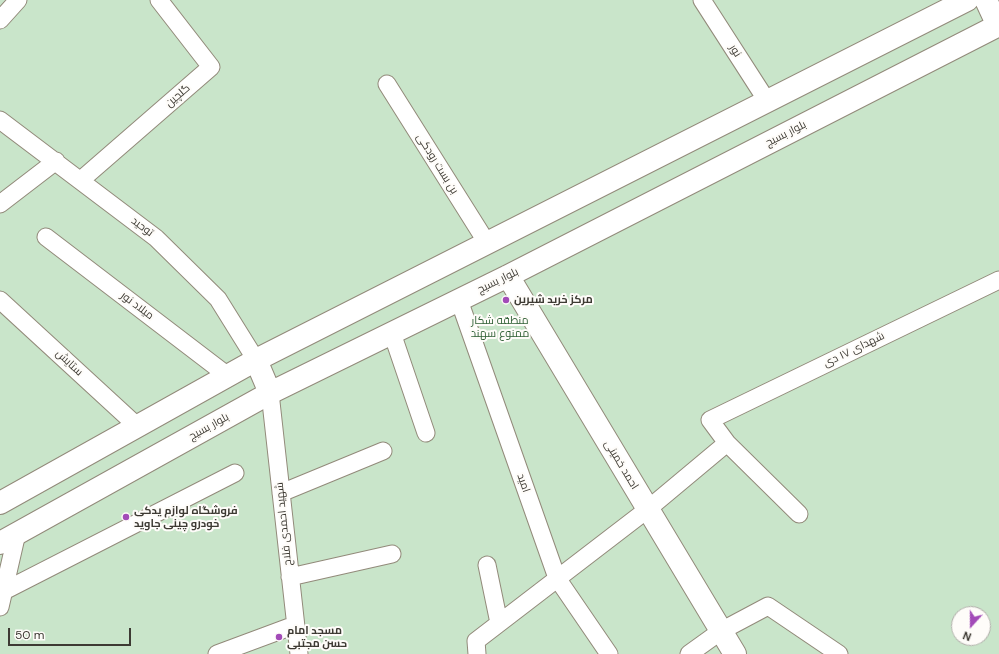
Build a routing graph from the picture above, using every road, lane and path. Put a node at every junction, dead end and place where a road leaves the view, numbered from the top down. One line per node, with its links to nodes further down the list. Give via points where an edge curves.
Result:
1 (18, 0): 6 (street)
2 (160, 0): 12 (street, گلچین, via 211,67)
3 (702, 0): 9 (street, نور)
4 (967, 0): 9 (main road)
5 (986, 0): 7 (main road)
6 (0, 20)
7 (998, 26): 16 (main road, بلوار بسیج)
8 (387, 84): 15 (street, بن بست رودکی)
9 (767, 102): 15 (main road)
10 (0, 120): 11 (street, توحید)
11 (56, 161): 12 (street, توحید); 13 (street)
12 (81, 180): 21 (street, توحید, via 156,238 218,299)
13 (0, 204)
14 (46, 237): 22 (street, میلاد نور)
15 (486, 243): 21 (main road)
16 (508, 276): 19 (main road, بلوار بسیج); 31 (main road, احمد خمینی)
17 (999, 280): 26 (street, شهدای ۱۷ دی, via 710,420)
18 (0, 300): 24 (street, ستایش)
19 (459, 300): 20 (main road, بلوار بسیج); 37 (street, امید)
20 (392, 333): 23 (main road, بلوار بسیج); 25 (street)
21 (256, 360): 22 (main road); 23 (main road)
22 (228, 376): 24 (main road)
23 (270, 393): 29 (street, شهید احمدی فلاح); 33 (main road, بلوار بسیج)
24 (137, 426): 30 (main road)
25 (426, 433)
26 (727, 443): 31 (street); 32 (street)
27 (383, 450): 29 (street)
28 (235, 473): 38 (street)
29 (281, 493): 36 (street, شهید احمدی فلاح)
30 (0, 503)
31 (648, 508): 37 (street); 41 (main road, احمد خمینی)
32 (799, 514)
33 (9, 538): 38 (street)
34 (392, 554): 36 (street)
35 (487, 565): 39 (street)
36 (290, 577): 40 (street, شهید احمدی فلاح)
37 (557, 578): 39 (street); 45 (street, امید)
38 (2, 599)
39 (499, 623): 44 (street, via 476,640)
40 (295, 625): 42 (street); 43 (street, شهید احمدی فلاح)
41 (721, 631): 46 (street); 47 (main road, احمد خمینی); 48 (street, via 768,606)
42 (217, 654)
43 (300, 654)
44 (477, 654)
45 (609, 654)
46 (689, 654)
47 (735, 654)
48 (838, 654)

